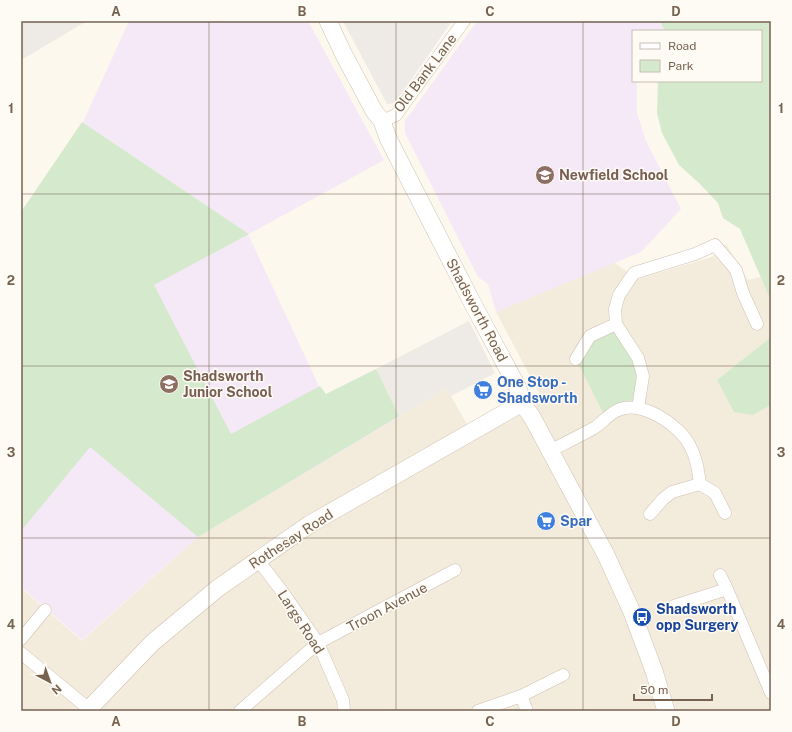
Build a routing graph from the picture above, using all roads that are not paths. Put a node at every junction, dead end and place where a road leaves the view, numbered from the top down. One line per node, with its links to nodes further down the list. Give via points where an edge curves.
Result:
1 (328, 21): 3 (main road, Shadsworth Road)
2 (464, 21): 3 (street, Old Bank Lane, via 396,115)
3 (382, 122): 7 (main road, Shadsworth Road, via 395,152 518,388)
4 (616, 324): 5 (street, via 615,309 619,295 634,273 715,245 736,270 742,293); 6 (street, via 590,336); 8 (street, via 638,358 643,376)
5 (757, 324)
6 (576, 359)
7 (522, 403): 9 (main road, Shadsworth Road); 13 (main road, Rothesay Road, via 310,524)
8 (638, 408): 9 (street, via 617,411 593,428); 10 (street, via 665,420 690,444 697,460)
9 (551, 450): 30 (main road, Shadsworth Road, via 606,555 632,612)
10 (700, 484): 11 (street, via 715,493); 12 (street, via 672,492)
11 (725, 513)
12 (650, 514)
13 (258, 560): 20 (street, Largs Road); 25 (main road, Rothesay Road, via 218,588 152,643)
14 (455, 570): 20 (street, Troon Avenue)
15 (720, 574): 16 (street)
16 (727, 589): 17 (street); 23 (street)
17 (674, 606)
18 (45, 610): 19 (street)
19 (21, 639)
20 (318, 643): 26 (street, Troon Avenue); 27 (street, Largs Road, via 343,700)
21 (21, 653): 25 (street)
22 (563, 675): 24 (street)
23 (771, 693)
24 (521, 696): 28 (street); 29 (street)
25 (88, 710)
26 (240, 711)
27 (344, 711)
28 (478, 711)
29 (527, 711)
30 (666, 711)

